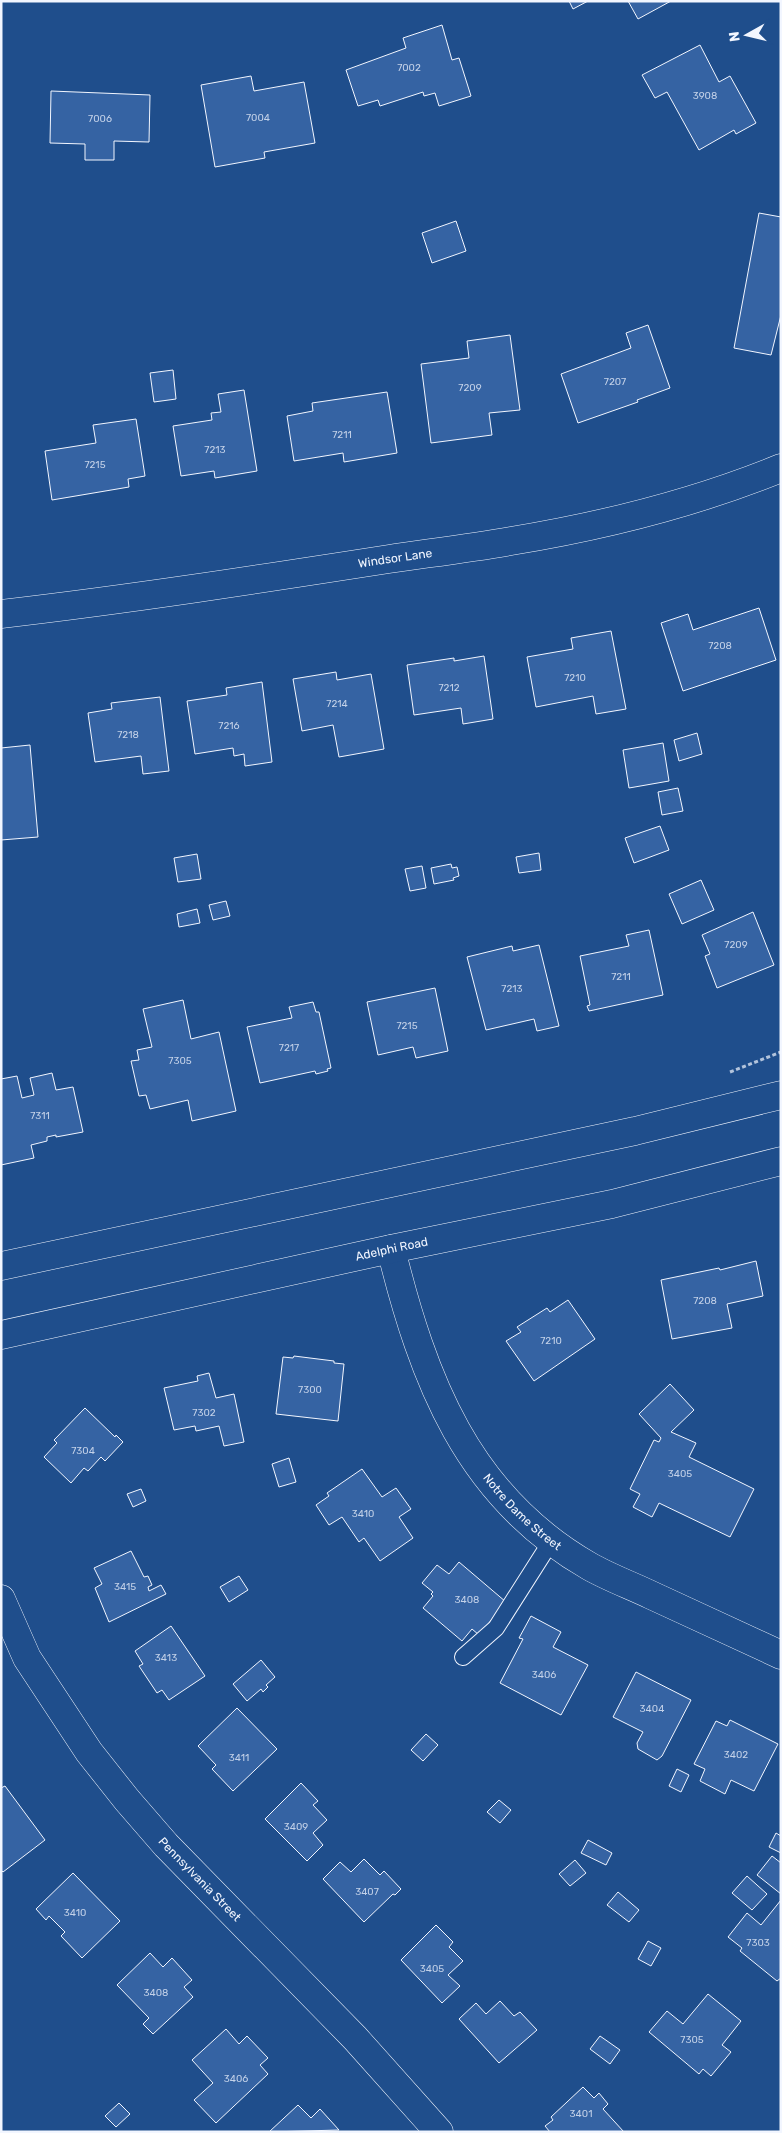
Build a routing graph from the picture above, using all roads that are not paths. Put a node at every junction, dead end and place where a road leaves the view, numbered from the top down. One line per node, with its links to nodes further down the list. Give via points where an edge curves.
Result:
1 (781, 468): 2 (street, Windsor Lane, via 668,506 521,540)
2 (1, 614)
3 (781, 1095): 6 (street, via 636,1131)
4 (781, 1161): 5 (street, Adelphi Road, via 612,1204)
5 (392, 1249): 7 (street, Adelphi Road); 8 (street, Notre Dame Street, via 417,1342 436,1393 456,1433 506,1500)
6 (1, 1266)
7 (1, 1335)
8 (552, 1540): 10 (street, Notre Dame Street, via 589,1566); 11 (lane, via 496,1628)
9 (1, 1599): 12 (street, Pennsylvania Street, via 27,1658 89,1752 127,1800 166,1846 355,2038)
10 (781, 1655)
11 (463, 1657)
12 (439, 2132)

